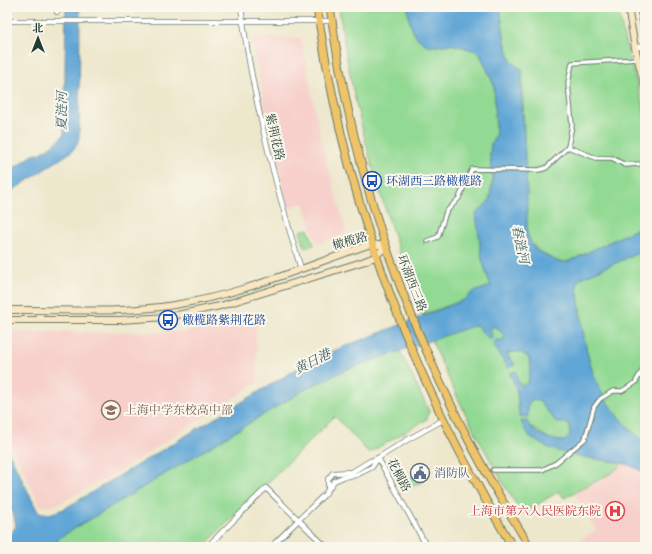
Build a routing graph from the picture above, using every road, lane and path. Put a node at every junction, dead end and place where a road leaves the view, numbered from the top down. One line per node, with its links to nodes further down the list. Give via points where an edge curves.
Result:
1 (241, 7): 8 (street, 紫荆花路)
2 (317, 7): 9 (main road, 环湖西三路)
3 (330, 7): 7 (main road, 环湖西三路)
4 (628, 7): 12 (main road)
5 (640, 7): 10 (main road)
6 (7, 21): 8 (street)
7 (332, 21): 9 (street); 19 (main road, 环湖西三路, via 349,114)
8 (243, 22): 9 (street); 21 (street, 紫荆花路, via 257,103)
9 (318, 22): 18 (main road, 环湖西三路, via 346,158)
10 (645, 31)
11 (645, 45): 12 (street)
12 (635, 48): 13 (main road)
13 (638, 59): 14 (main road); 15 (street, via 572,63 568,83 572,125)
14 (645, 88)
15 (568, 148): 16 (street, via 596,158 612,158 625,165); 17 (street, via 546,168 539,170 472,169 460,198 446,212 438,238)
16 (639, 164)
17 (427, 241)
18 (371, 244): 19 (main road, 橄榄路); 20 (main road, 环湖西三路); 21 (main road, 橄榄路)
19 (386, 246): 20 (main road, 橄榄路); 34 (main road, 环湖西三路, via 424,344 474,450)
20 (375, 257): 23 (main road, 橄榄路, via 220,306 167,317 120,320); 25 (main road, 环湖西三路, via 400,323)
21 (301, 269): 22 (main road, 橄榄路, via 218,296 173,305 120,309)
22 (7, 310)
23 (7, 320)
24 (645, 366): 27 (street, via 635,383 600,399 594,407 585,439 556,464 542,470)
25 (443, 420): 26 (street, 花榈路); 33 (main road, 环湖西三路, via 484,499)
26 (378, 458): 28 (street, via 372,466 356,475 338,478); 32 (street, 花榈路)
27 (493, 470)
28 (298, 519): 29 (street, via 266,488); 30 (street); 31 (street)
29 (207, 547)
30 (273, 547)
31 (326, 547)
32 (427, 547)
33 (513, 547)
34 (530, 547)

